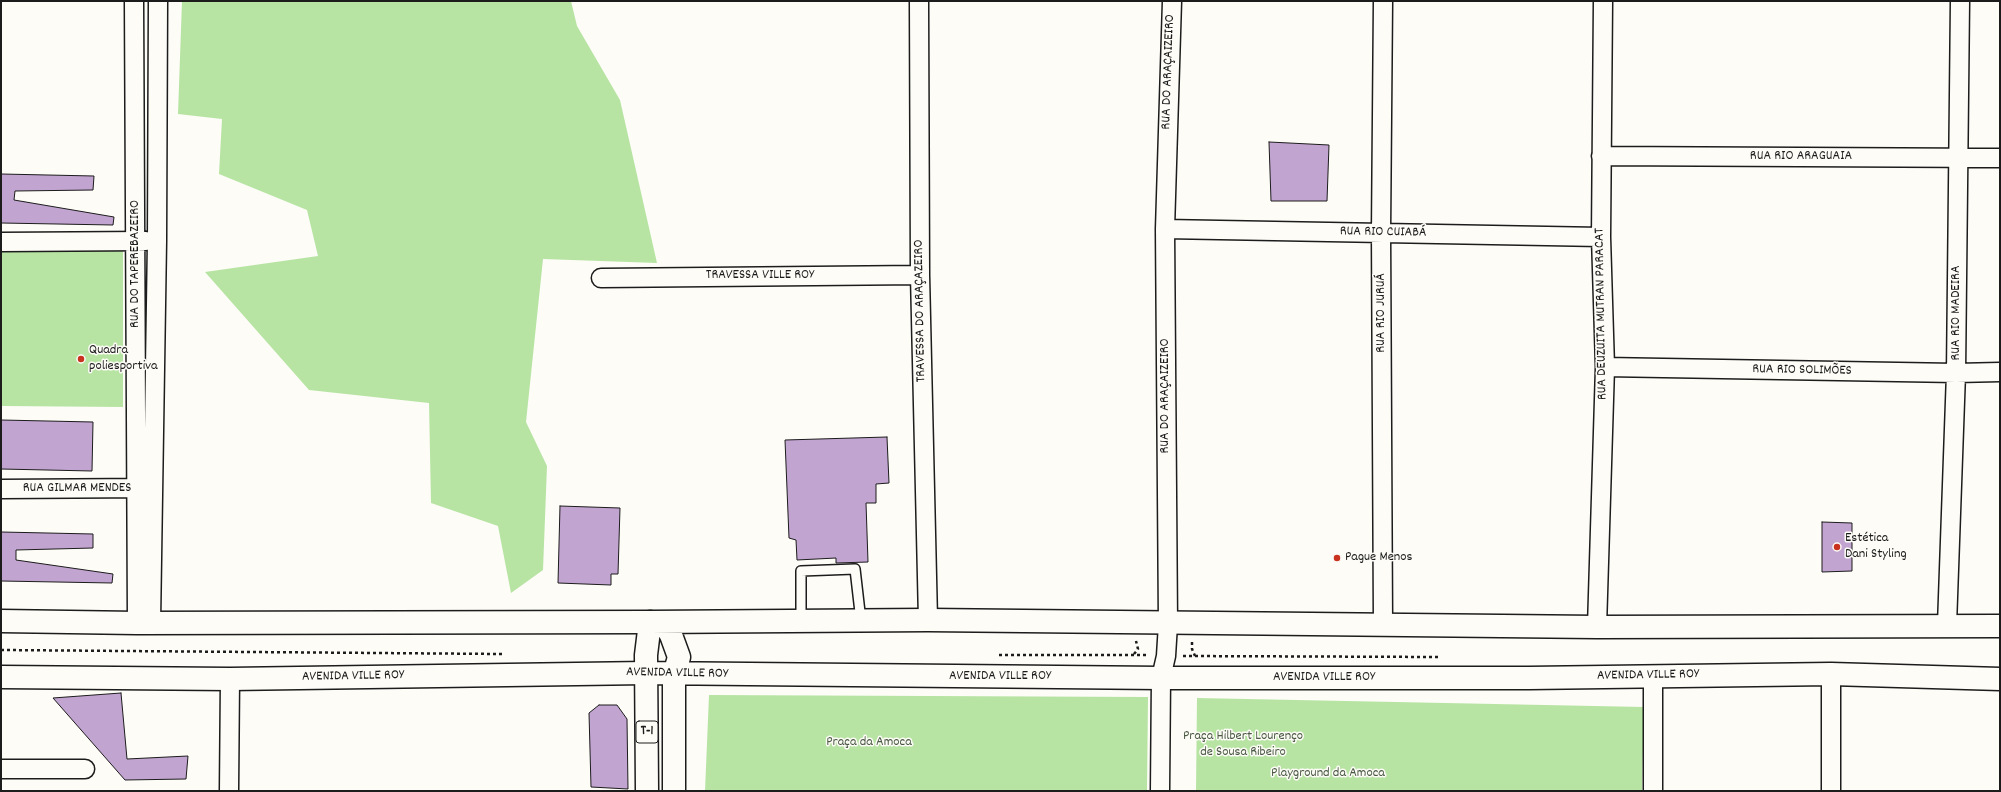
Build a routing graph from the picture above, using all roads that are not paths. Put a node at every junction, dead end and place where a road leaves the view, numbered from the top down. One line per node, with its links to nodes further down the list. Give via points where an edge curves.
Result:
1 (134, 1): 14 (street, RUA DO TAPEREBAZEIRO)
2 (158, 1): 15 (street, RUA DO TAPEREBAZEIRO)
3 (919, 1): 17 (street, TRAVESSA DO ARAÇAZEIRO)
4 (1172, 1): 11 (street, RUA DO ARAÇAIZEIRO)
5 (1383, 1): 12 (street, RUA RIO JURUÁ)
6 (1603, 1): 8 (street, RUA DEUZUITA MUTRAN PARACAT)
7 (1960, 1): 9 (street, RUA RIO MADEIRA)
8 (1601, 156): 9 (street, RUA RIO ARAGUAIA); 13 (street, RUA DEUZUITA MUTRAN PARACAT)
9 (1958, 157): 10 (street, RUA RIO ARAGUAIA); 21 (street, RUA RIO MADEIRA)
10 (2000, 158)
11 (1165, 229): 12 (street, RUA RIO CUIABÁ); 30 (street, RUA DO ARAÇAIZEIRO)
12 (1381, 232): 13 (street, RUA RIO CUIABÁ); 31 (street, RUA RIO JURUÁ)
13 (1601, 237): 19 (street, RUA DEUZUITA MUTRAN PARACAT)
14 (136, 240): 15 (street); 16 (street); 22 (street, RUA DO TAPEREBAZEIRO)
15 (157, 241): 22 (street, RUA DO TAPEREBAZEIRO)
16 (1, 242)
17 (920, 275): 18 (street, TRAVESSA VILLE ROY); 24 (street, TRAVESSA DO ARAÇAZEIRO)
18 (601, 278)
19 (1604, 367): 21 (street, RUA RIO SOLIMÕES); 34 (street, RUA DEUZUITA MUTRAN PARACAT)
20 (2000, 372): 21 (street, RUA RIO SOLIMÕES)
21 (1956, 373): 32 (street, RUA RIO MADEIRA)
22 (144, 488): 23 (street, RUA GILMAR MENDES); 29 (street, RUA DO TAPEREBAZEIRO)
23 (1, 489)
24 (928, 620): 27 (main road); 30 (main road)
25 (1, 621): 29 (main road)
26 (801, 621): 27 (main road); 27 (lane, via 801,571 856,569); 28 (main road)
27 (861, 621)
28 (657, 622): 29 (main road); 35 (main road, via 646,649); 36 (main road, via 671,635 679,658)
29 (144, 623)
30 (1168, 624): 31 (main road); 40 (street, RUA DO ARAÇAIZEIRO, via 1166,656)
31 (1383, 624): 34 (main road)
32 (1947, 625): 33 (main road); 34 (main road)
33 (2000, 626)
34 (1597, 627)
35 (646, 673): 36 (main road, AVENIDA VILLE ROY); 41 (main road, AVENIDA VILLE ROY); 46 (main road, T-1)
36 (674, 674): 40 (main road, AVENIDA VILLE ROY); 47 (main road, T-1)
37 (1830, 674): 38 (main road, AVENIDA VILLE ROY); 42 (main road, AVENIDA VILLE ROY); 50 (street)
38 (1653, 675): 40 (main road, AVENIDA VILLE ROY, via 1529,678); 49 (street)
39 (1, 677): 41 (main road, AVENIDA VILLE ROY)
40 (1161, 678): 48 (street, RUA DO ARAÇAIZEIRO)
41 (230, 679): 45 (street)
42 (2000, 679)
43 (85, 769): 44 (street)
44 (1, 770)
45 (229, 791)
46 (647, 791)
47 (674, 791)
48 (1160, 791)
49 (1653, 791)
50 (1831, 791)

